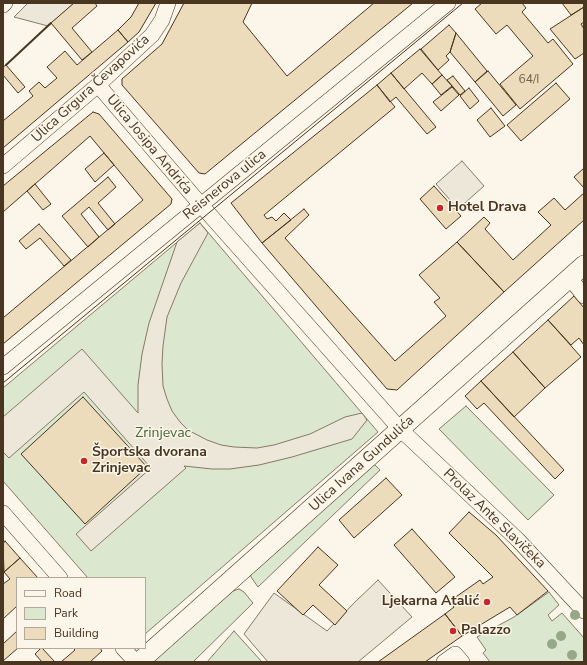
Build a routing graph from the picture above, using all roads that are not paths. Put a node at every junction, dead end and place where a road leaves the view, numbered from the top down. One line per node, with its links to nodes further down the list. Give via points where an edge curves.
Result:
1 (5, 3): 4 (street)
2 (168, 3): 5 (street, Ulica Grgura Čevapovića, via 162,20 152,35)
3 (448, 3): 7 (street, Reisnerova ulica)
4 (3, 5)
5 (98, 85): 6 (street, Ulica Grgura Čevapovića); 7 (street, Ulica Josipa Andrića)
6 (3, 166)
7 (200, 205): 11 (street, Reisnerova ulica); 12 (street)
8 (584, 265): 9 (main road, Ulica Ivana Gundulića)
9 (570, 278): 10 (street); 12 (main road, Ulica Ivana Gundulića)
10 (584, 296)
11 (3, 367)
12 (400, 429): 15 (street, Prolaz Ante Slavičeka, via 518,540); 17 (main road, Ulica Ivana Gundulića)
13 (3, 513): 14 (street)
14 (59, 577)
15 (584, 611)
16 (124, 649): 17 (street)
17 (138, 662)

